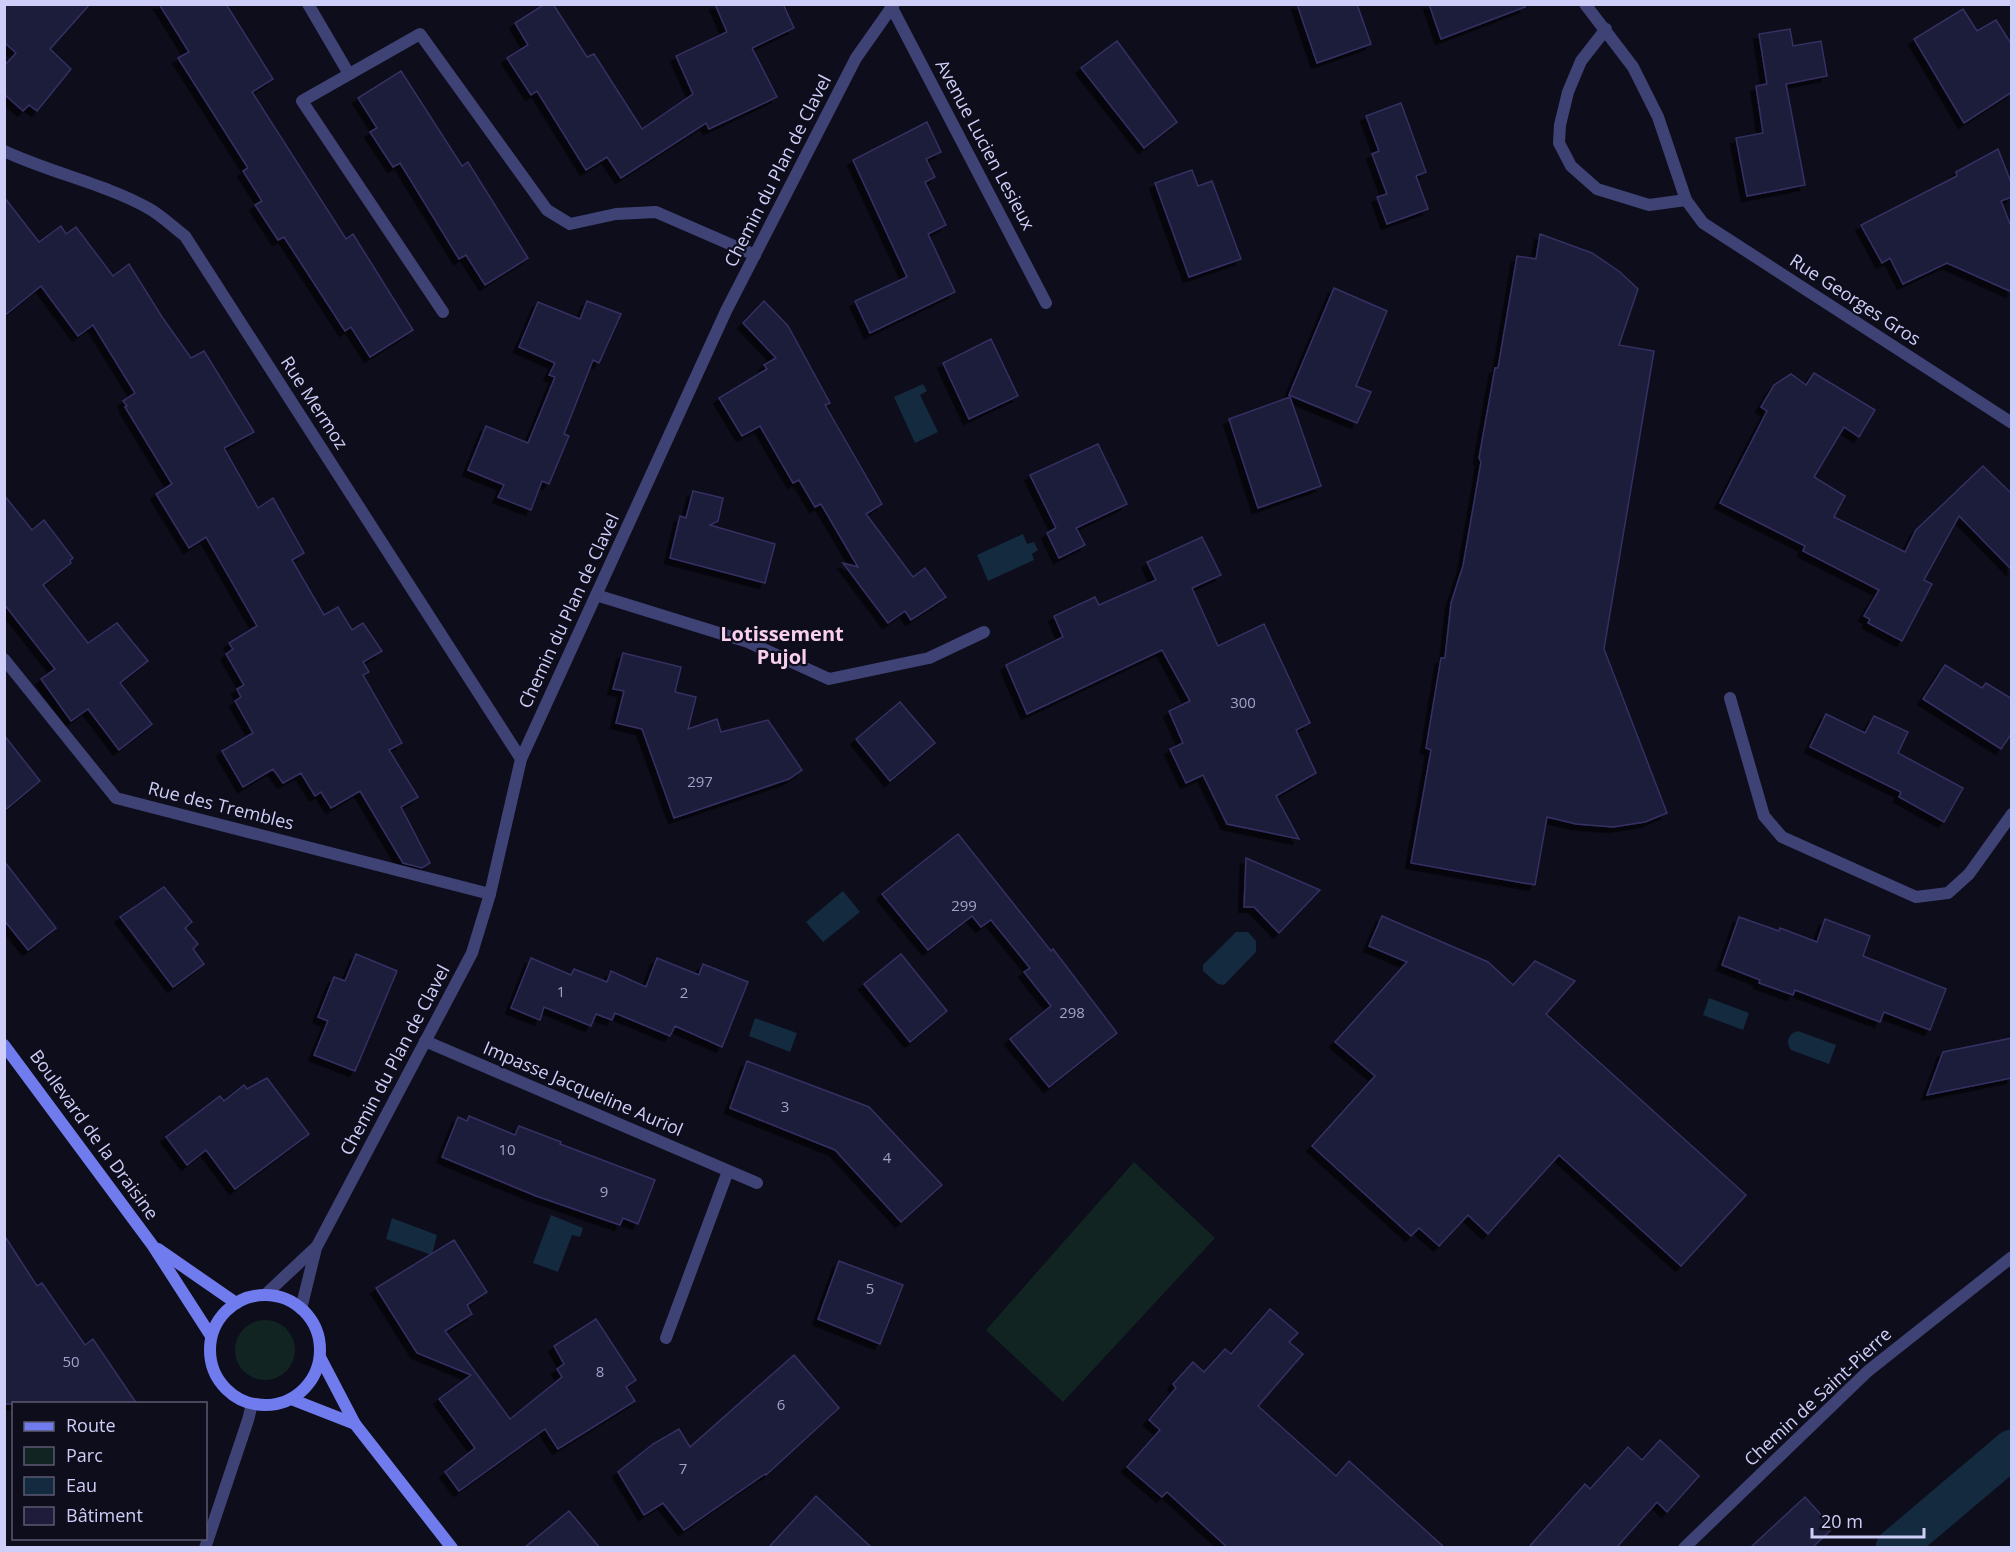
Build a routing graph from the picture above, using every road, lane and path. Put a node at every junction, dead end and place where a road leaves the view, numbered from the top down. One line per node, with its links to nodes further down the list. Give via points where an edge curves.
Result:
1 (308, 4): 5 (street)
2 (1586, 4): 4 (street, Rue Georges Gros)
3 (892, 6): 8 (street, Chemin du Plan de Clavel, via 856,58); 9 (street, Avenue Lucien Lesieux)
4 (1606, 29): 7 (street, Rue Georges Gros, via 1633,67 1658,117); 7 (street, via 1581,61 1568,92 1559,143 1572,166 1597,189 1649,205)
5 (349, 74): 8 (street, via 420,34 547,210 570,224 616,214 656,212); 10 (street, via 302,101)
6 (4, 151): 16 (street, Rue Mermoz, via 150,208 185,237)
7 (1686, 200): 11 (street, Rue Georges Gros, via 1703,223)
8 (755, 255): 12 (street, Chemin du Plan de Clavel)
9 (1046, 303)
10 (443, 312)
11 (2012, 423)
12 (596, 595): 13 (street, via 748,642 829,679 929,658); 16 (street, Chemin du Plan de Clavel)
13 (984, 632)
14 (4, 659): 18 (street, Rue des Trembles, via 116,798)
15 (1730, 698): 17 (street, via 1764,816 1782,837 1916,897 1948,893 1955,887 1969,874)
16 (521, 759): 18 (street, Chemin du Plan de Clavel)
17 (2012, 814)
18 (490, 894): 19 (street, Chemin du Plan de Clavel, via 472,953)
19 (425, 1041): 21 (street, Impasse Jacqueline Auriol); 24 (street, Chemin du Plan de Clavel)
20 (4, 1045): 23 (street, Boulevard de la Draisine)
21 (728, 1171): 22 (street, Impasse Jacqueline Auriol); 30 (street)
22 (757, 1184)
23 (153, 1246): 27 (street, Boulevard de la Draisine); 29 (street, Boulevard de la Draisine)
24 (316, 1248): 26 (street, Chemin du Plan de Clavel); 28 (street, Chemin du Plan de Clavel)
25 (2012, 1257): 37 (street, Chemin de Saint-Pierre, via 1868,1371)
26 (265, 1295): 27 (street); 28 (street, via 284,1299)
27 (236, 1303): 29 (street, via 221,1317)
28 (301, 1309): 31 (street, via 313,1322)
29 (212, 1336): 33 (street, via 210,1354 214,1371 223,1386)
30 (666, 1338)
31 (320, 1357): 32 (street, via 305,1389); 34 (street)
32 (291, 1399): 33 (street); 34 (street)
33 (252, 1404): 35 (street)
34 (356, 1424): 36 (street)
35 (205, 1548)
36 (452, 1548)
37 (1684, 1548)

